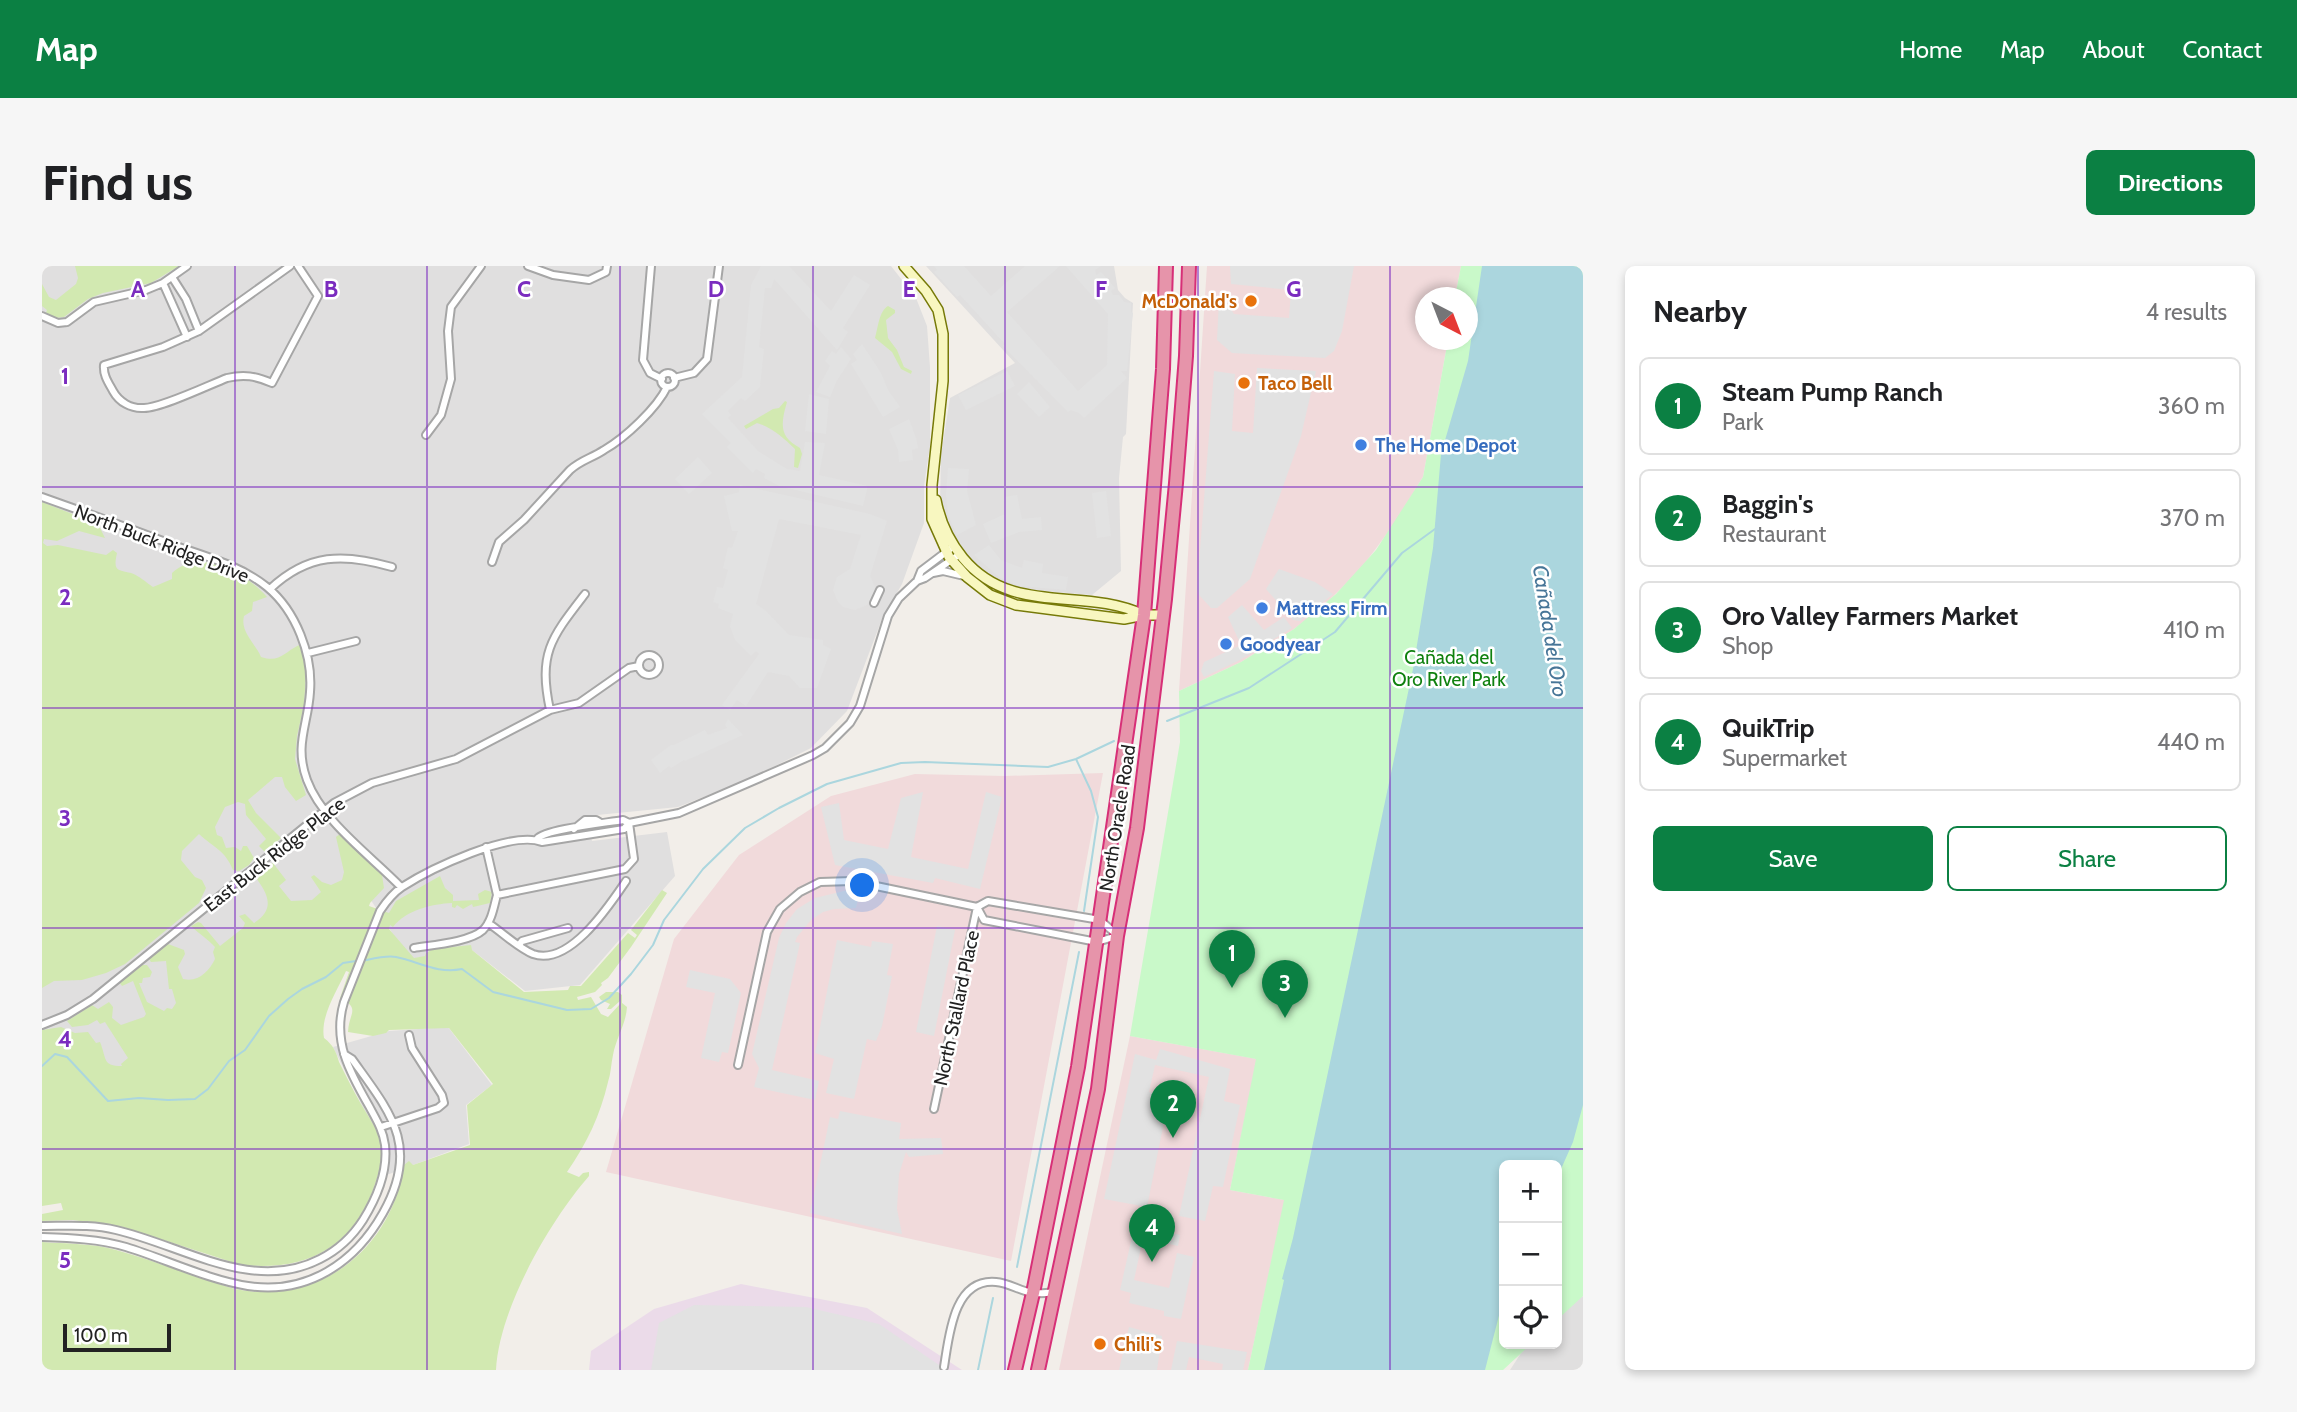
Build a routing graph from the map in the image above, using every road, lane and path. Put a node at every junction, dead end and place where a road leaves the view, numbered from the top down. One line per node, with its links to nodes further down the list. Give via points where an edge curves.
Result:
1 (187, 266): 12 (street)
2 (290, 266): 15 (street)
3 (298, 266): 16 (street, via 318,296 272,383 257,377 227,377 149,408 126,404 115,395 104,365)
4 (481, 266): 20 (street, via 451,307 451,379 441,415)
5 (528, 266): 6 (street, via 589,280 606,272)
6 (607, 266)
7 (651, 266): 18 (street, via 643,360 650,373)
8 (719, 266): 17 (street, via 707,359 694,373)
9 (904, 266): 22 (street, via 938,310 943,334 932,485)
10 (1166, 266): 32 (highway, North Oracle Road)
11 (1189, 266): 33 (highway, North Oracle Road, via 1186,356)
12 (172, 277): 13 (street); 15 (street)
13 (163, 283): 14 (street, via 93,302 68,326); 16 (street)
14 (42, 316)
15 (199, 331): 16 (street)
16 (187, 337)
17 (674, 378): 18 (street, via 667,374); 19 (street, via 673,385)
18 (662, 379): 19 (street)
19 (667, 387): 23 (street, via 655,406 616,442 570,470 499,542)
20 (426, 435)
21 (42, 497): 28 (street, North Buck Ridge Drive, via 237,568)
22 (953, 553): 25 (street); 26 (street); 27 (street, via 921,571); 32 (street, via 994,585 1018,594 1124,606)
23 (492, 562)
24 (392, 567): 28 (street, via 341,557 292,571)
25 (931, 574): 26 (street); 27 (street)
26 (967, 577): 32 (street, via 990,595 1016,605 1124,619)
27 (917, 581): 39 (street, via 888,617 860,706 825,748 680,813)
28 (270, 589): 35 (street, North Buck Ridge Drive)
29 (880, 590): 31 (street)
30 (585, 594): 37 (street, via 555,634 547,653 545,686)
31 (874, 603)
32 (1144, 615): 33 (street); 46 (highway, North Oracle Road)
33 (1162, 615): 49 (highway, North Oracle Road, via 1137,828)
34 (356, 641): 35 (street)
35 (308, 653): 38 (street, North Buck Ridge Drive, via 310,690 302,753 308,782)
36 (639, 666): 37 (street, East Buck Ridge Place, via 629,668 579,703)
37 (550, 710): 38 (street, East Buck Ridge Place, via 456,759 372,783)
38 (325, 810): 43 (street, North Buck Ridge Drive); 53 (street, East Buck Ridge Place, via 93,999)
39 (629, 823): 40 (street, via 601,823 541,834); 40 (street, via 624,829 542,842); 44 (street, via 634,859 625,869)
40 (537, 839): 41 (street)
41 (486, 848): 43 (street, via 444,863); 44 (street)
42 (626, 881): 51 (street, via 607,910 570,949 549,956 533,954)
43 (401, 887): 55 (street, via 380,911 344,1002 339,1018)
44 (497, 894): 47 (street)
45 (977, 907): 46 (street, via 988,901); 50 (street, via 984,919); 56 (street, via 852,881 820,882 800,892 780,909 767,932); 57 (street, North Stallard Place)
46 (1100, 920): 49 (street); 50 (highway, North Oracle Road)
47 (488, 923): 51 (street); 52 (street, via 467,938)
48 (568, 928): 51 (street)
49 (1118, 936): 50 (street); 63 (highway, North Oracle Road, via 1098,1089)
50 (1097, 942): 62 (highway, North Oracle Road, via 1078,1067)
51 (519, 944)
52 (414, 948)
53 (42, 1025)
54 (409, 1035): 58 (street, via 444,1103)
55 (344, 1054): 58 (street, via 352,1059); 59 (street)
56 (738, 1065)
57 (934, 1108)
58 (394, 1123): 59 (street); 61 (street, via 401,1155 387,1206 351,1256 312,1280 249,1286 112,1243)
59 (381, 1127): 60 (street, via 385,1166 363,1219 337,1249 292,1270 245,1270 102,1227)
60 (42, 1226)
61 (42, 1237)
62 (1033, 1293): 63 (street); 63 (street); 64 (street, via 996,1282 970,1290 960,1302); 65 (highway, North Oracle Road)
63 (1054, 1299): 66 (highway, North Oracle Road)
64 (944, 1367)
65 (1015, 1370)
66 (1038, 1370)

